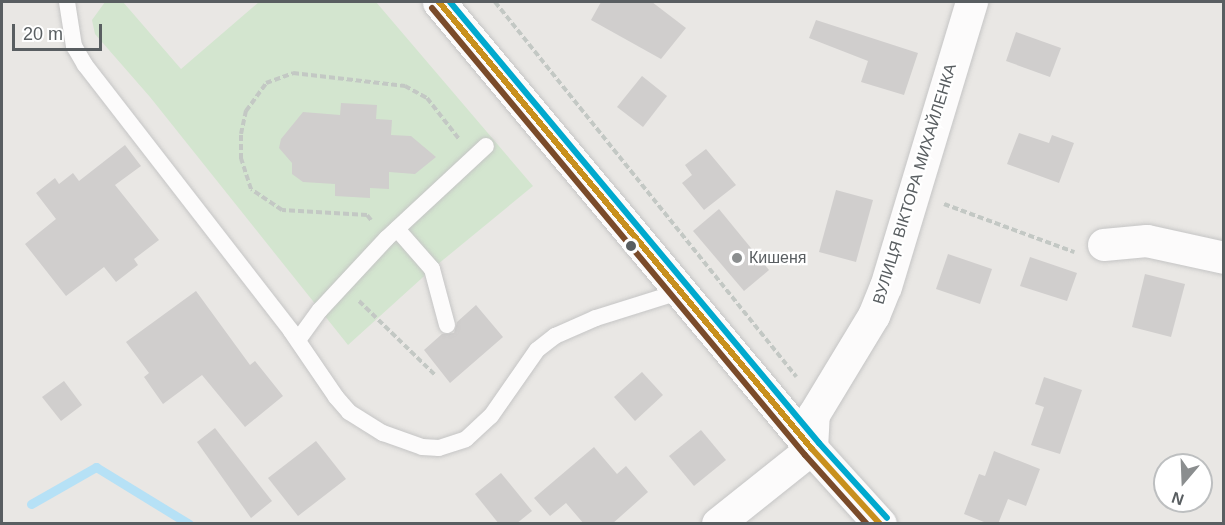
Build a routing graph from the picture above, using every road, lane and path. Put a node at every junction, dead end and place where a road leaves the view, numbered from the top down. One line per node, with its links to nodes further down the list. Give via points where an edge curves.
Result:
1 (67, 2): 14 (lane, via 74,46 85,65)
2 (439, 2): 12 (street)
3 (495, 2): 16 (path)
4 (972, 2): 7 (street, ВУЛИЦЯ ВІКТОРА МИХАЙЛЕНКА)
5 (486, 146): 6 (lane)
6 (473, 156): 8 (lane); 8 (path, via 427,99 405,86 293,73 266,82 246,111 241,134 241,159 252,189 282,210 367,215)
7 (913, 193): 9 (path, via 1072,252); 17 (street, ВУЛИЦЯ ВІКТОРА МИХАЙЛЕНКА, via 874,316 814,415)
8 (392, 234): 11 (lane); 13 (lane, via 432,269)
9 (1104, 245): 10 (street, via 1147,241)
10 (1224, 258)
11 (344, 286): 14 (lane); 15 (path)
12 (682, 291): 14 (lane, via 596,318 555,336 533,355 478,430 460,442 439,448 405,443 349,412); 17 (street)
13 (447, 325)
14 (298, 340)
15 (435, 375)
16 (803, 384)
17 (812, 449): 18 (street); 19 (street)
18 (718, 524)
19 (880, 524)

